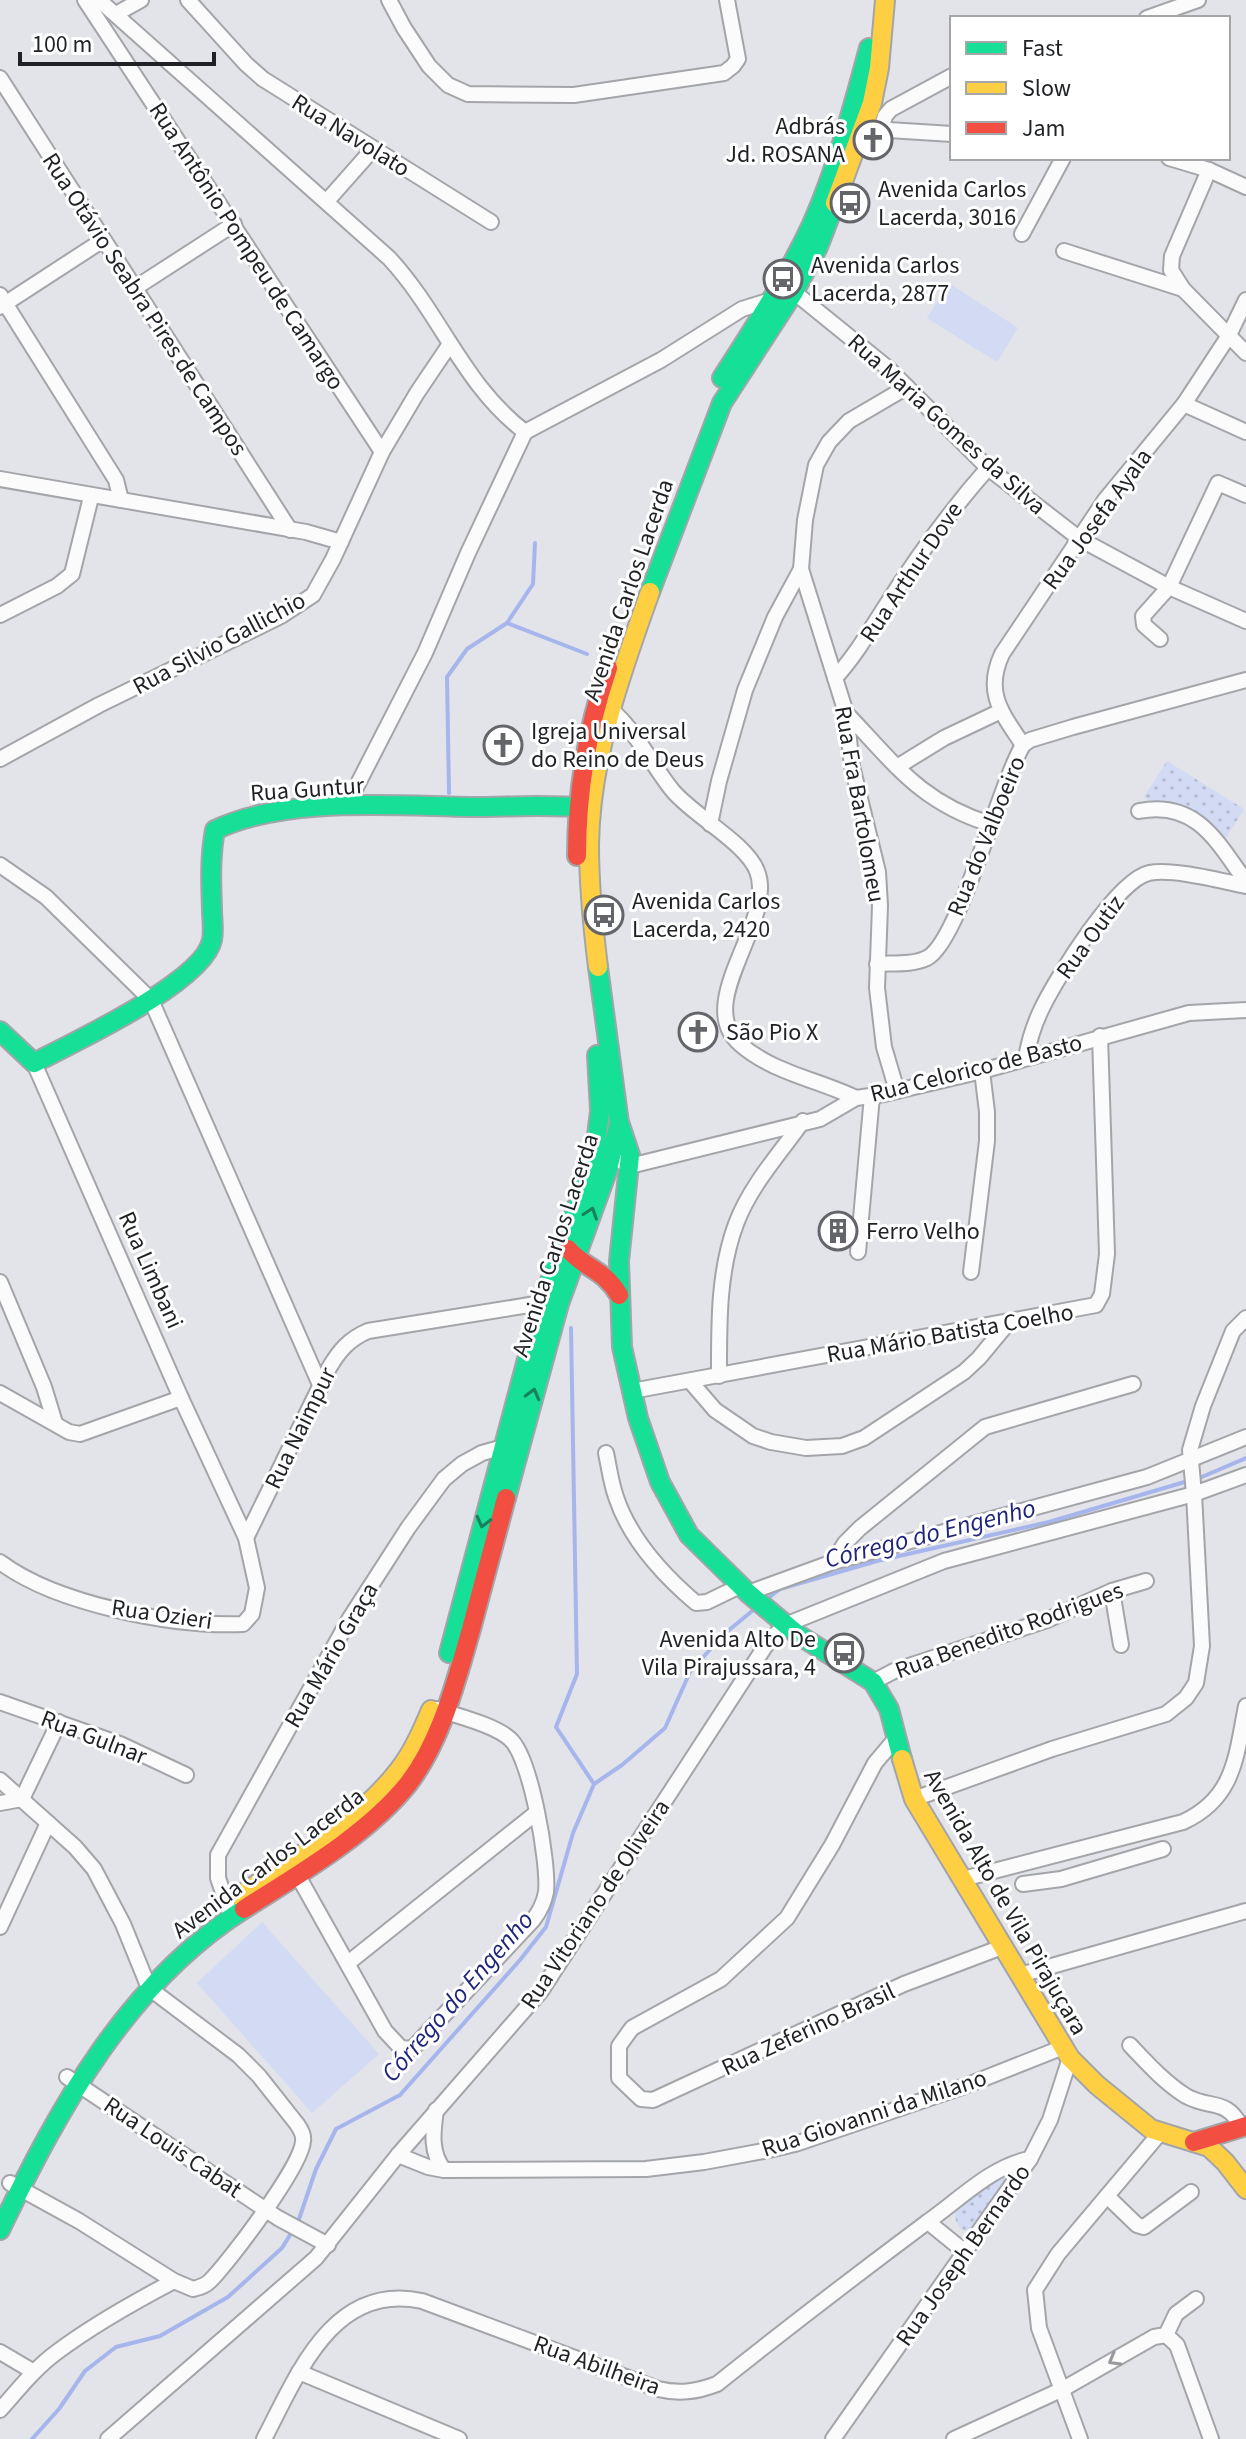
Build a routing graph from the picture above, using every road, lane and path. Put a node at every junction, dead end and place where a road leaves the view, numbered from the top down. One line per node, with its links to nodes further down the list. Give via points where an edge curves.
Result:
1 (85, 0): 23 (street, Rua Antônio Pompeu de Camargo)
2 (99, 0): 10 (street)
3 (141, 0): 10 (street)
4 (188, 0): 16 (street, Rua Navolato, via 254,72)
5 (389, 0): 6 (street, via 429,66 448,85 468,94 574,95 730,70 738,59)
6 (727, 0)
7 (873, 0): 14 (main road, Avenida Carlos Lacerda)
8 (885, 0): 14 (main road, Avenida Carlos Lacerda, via 879,68)
9 (1198, 0): 11 (street)
10 (116, 14): 21 (street)
11 (1153, 16)
12 (950, 77): 14 (street)
13 (0, 78): 25 (street, Rua Otávio Seabra Pires de Campos)
14 (865, 128): 15 (street); 29 (main road, Avenida Carlos Lacerda, via 824,233)
15 (950, 134)
16 (373, 149): 21 (street); 22 (street, Rua Navolato)
17 (1062, 160): 24 (street)
18 (1176, 160): 19 (street)
19 (1209, 170): 20 (street); 28 (street, via 1170,264)
20 (1246, 187)
21 (327, 201): 33 (street, via 407,277)
22 (491, 222)
23 (234, 224): 27 (street); 39 (street, Rua Antônio Pompeu de Camargo)
24 (1022, 234)
25 (103, 240): 27 (street, Rua Otávio Seabra Pires de Campos); 31 (street)
26 (1064, 251): 28 (street)
27 (135, 288): 45 (street, Rua Otávio Seabra Pires de Campos)
28 (1183, 289): 32 (street)
29 (784, 294): 35 (street, Rua Maria Gomes da Silva); 37 (street, via 742,309 661,360); 55 (main road, Avenida Carlos Lacerda, via 722,403)
30 (1246, 300): 32 (street, Rua Josefa Ayala)
31 (2, 302): 44 (street, via 116,480)
32 (1228, 337): 34 (street); 36 (street, Rua Josefa Ayala)
33 (450, 344): 37 (street, via 478,387); 39 (street, Rua Silvio Gallichio)
34 (1246, 353)
35 (907, 387): 40 (street, Rua Maria Gomes da Silva); 48 (street, via 849,421 823,451 811,485)
36 (1184, 404): 38 (street); 46 (street, Rua Josefa Ayala)
37 (525, 432): 61 (street, via 412,681)
38 (1246, 432)
39 (382, 452): 47 (street, Rua Silvio Gallichio)
40 (988, 468): 46 (street, Rua Maria Gomes da Silva); 53 (street, Rua Arthur Dove)
41 (0, 479): 43 (street)
42 (1246, 495): 49 (street, via 1218,483)
43 (91, 497): 44 (street); 50 (street, via 72,574)
44 (121, 500): 45 (street)
45 (290, 530): 47 (street)
46 (1080, 539): 49 (street, Rua Maria Gomes da Silva); 56 (street, Rua Josefa Ayala, via 997,666 994,689)
47 (341, 542): 59 (street, Rua Silvio Gallichio, via 317,590 294,609)
48 (801, 569): 53 (street, Rua Fra Bartolomeu); 64 (street, via 745,690)
49 (1169, 587): 51 (street, Rua Maria Gomes da Silva); 52 (street, via 1142,621)
50 (0, 615)
51 (1246, 621)
52 (1160, 639)
53 (835, 678): 57 (street, Rua Fra Bartolomeu)
54 (1246, 680): 58 (street, Rua do Valboeiro)
55 (604, 705): 62 (main road, Avenida Carlos Lacerda); 64 (street, via 632,733 677,796)
56 (1001, 711): 58 (street, Rua Josefa Ayala); 60 (street)
57 (846, 713): 60 (street); 68 (street, Rua Fra Bartolomeu, via 852,766 878,872)
58 (1023, 745): 65 (street, Rua do Valboeiro)
59 (0, 759)
60 (897, 767): 65 (street, via 940,803)
61 (346, 807): 62 (main road, Rua Guntur); 69 (main road, Rua Guntur, via 242,817 215,830 210,948)
62 (584, 808): 80 (main road, Avenida Carlos Lacerda, via 591,914); 81 (main road, Avenida Carlos Lacerda, via 580,921 593,1012)
63 (1139, 811): 67 (street, via 1157,807 1177,812 1208,829)
64 (710, 824): 78 (street, via 754,864 761,884 725,1004 730,1031 756,1056)
65 (990, 824): 68 (street, Rua do Valboeiro, via 964,899 938,949 914,962)
66 (0, 865): 69 (street, via 46,897)
67 (1246, 884): 73 (street, Rua Outiz, via 1165,873 1147,873 1133,881 1065,967 1043,1006)
68 (877, 964): 76 (street, Rua Fra Bartolomeu, via 884,1047)
69 (151, 1000): 74 (main road, Rua Guntur); 97 (street)
70 (1246, 1010): 72 (street, Rua Celorico de Basto, via 1189,1013)
71 (0, 1031): 74 (main road, Rua Limbani)
72 (1098, 1037): 73 (street, Rua Celorico de Basto); 93 (street, Rua Mário Batista Coelho, via 1107,1218 1102,1294 1095,1306)
73 (1026, 1058): 75 (street, Rua Celorico de Basto)
74 (34, 1063): 100 (street, Rua Limbani)
75 (982, 1071): 76 (street, Rua Celorico de Basto); 88 (street, via 987,1141)
76 (897, 1091): 77 (street, Rua Celorico de Basto)
77 (872, 1096): 78 (street, Rua Celorico de Basto); 85 (street)
78 (856, 1098): 79 (street, Rua Celorico de Basto, via 820,1119)
79 (803, 1121): 82 (street, Rua Celorico de Basto); 94 (street, via 736,1223 722,1287)
80 (619, 1123): 81 (main road, Avenida Carlos Lacerda); 82 (main road, Avenida Alto de Vila Pirajuçara)
81 (603, 1159): 82 (street); 83 (main road, via 624,1181); 84 (main road, Avenida Carlos Lacerda); 87 (main road, Avenida Carlos Lacerda, one-way to 81)
82 (630, 1166): 83 (main road, Avenida Alto de Vila Pirajuçara)
83 (625, 1198): 86 (main road, Avenida Alto de Vila Pirajuçara)
84 (565, 1239): 87 (main road); 91 (main road, Avenida Carlos Lacerda)
85 (858, 1252)
86 (619, 1257): 87 (main road); 90 (main road, Avenida Alto de Vila Pirajuçara)
87 (582, 1262): 90 (main road, via 602,1270); 91 (main road, Avenida Carlos Lacerda)
88 (971, 1272)
89 (0, 1282): 101 (street)
90 (619, 1295): 98 (main road, Avenida Alto de Vila Pirajuçara, via 622,1347)
91 (550, 1305): 97 (street, Rua Naimpur, via 368,1331 338,1352); 103 (main road, Avenida Carlos Lacerda)
92 (1246, 1318): 105 (street, via 1233,1331 1203,1406 1191,1439)
93 (1008, 1323): 94 (street, Rua Mário Batista Coelho); 95 (street, via 964,1372 864,1438 842,1446 806,1448 753,1436 715,1410)
94 (719, 1376): 95 (street, Rua Mário Batista Coelho)
95 (690, 1381): 98 (street, Rua Mário Batista Coelho)
96 (1133, 1384): 110 (street, via 985,1427 860,1528)
97 (321, 1387): 108 (street, Rua Naimpur)
98 (632, 1391): 113 (main road, Avenida Alto de Vila Pirajuçara, via 653,1463 679,1520)
99 (0, 1393): 101 (street)
100 (181, 1398): 101 (street, via 80,1434); 108 (street, Rua Limbani)
101 (55, 1423)
102 (1246, 1437): 105 (street)
103 (511, 1446): 119 (main road, Avenida Carlos Lacerda, via 470,1631); 135 (street, Rua Mário Graça, via 482,1453 444,1479 350,1618 218,1855 218,1878)
104 (606, 1453): 113 (street, via 616,1497 636,1538 672,1582 696,1603)
105 (1191, 1463): 107 (street); 110 (street)
106 (1246, 1475): 107 (street)
107 (1194, 1491): 114 (street, via 944,1561); 125 (street, via 1201,1662 1188,1696 1166,1714)
108 (246, 1538): 109 (street, Rua Ozieri, via 257,1588 249,1619 239,1624 148,1616 71,1598 41,1588)
109 (0, 1562)
110 (833, 1562): 113 (street)
111 (1146, 1581): 112 (street, Rua Benedito Rodrigues)
112 (1112, 1591): 115 (street); 116 (street, Rua Benedito Rodrigues)
113 (748, 1593): 114 (main road, Avenida Alto de Vila Pirajuçara)
114 (781, 1622): 116 (main road, Avenida Alto de Vila Pirajuçara); 145 (street, Rua Vitoriano de Oliveira, via 546,1984)
115 (1121, 1645)
116 (873, 1682): 121 (main road, Avenida Alto de Vila Pirajuçara, via 889,1705)
117 (0, 1702): 120 (street, Rua Gulnar)
118 (1246, 1706): 130 (street, via 1227,1785 1209,1808 1183,1822)
119 (438, 1710): 127 (street, via 498,1731 515,1743); 131 (main road, Avenida Carlos Lacerda, via 429,1750 406,1786 350,1836)
120 (59, 1722): 122 (street, Rua Gulnar); 124 (street)
121 (897, 1737): 125 (main road, Avenida Alto de Vila Pirajuçara); 138 (street, Rua Zeferino Brasil, via 875,1763 787,1918 721,1979 632,2028 619,2046 621,2081 641,2099 653,2100 904,1984)
122 (186, 1775)
123 (3, 1785): 124 (street)
124 (22, 1799): 126 (street); 128 (street)
125 (914, 1799): 132 (main road, Avenida Alto de Vila Pirajuçara)
126 (0, 1803)
127 (536, 1813): 139 (street); 139 (street, via 546,1877 543,1905 417,2045 401,2048 385,2031)
128 (48, 1823): 137 (street); 141 (street, via 94,1869)
129 (1163, 1849): 133 (street)
130 (1049, 1857): 132 (street); 133 (street)
131 (294, 1868): 135 (main road, Avenida Carlos Lacerda); 139 (street)
132 (963, 1879): 138 (main road, Avenida Alto de Vila Pirajuçara)
133 (1061, 1879): 134 (street)
134 (1023, 1884)
135 (228, 1911): 141 (main road, Avenida Carlos Lacerda)
136 (1246, 1911): 140 (street)
137 (0, 1927)
138 (1002, 1947): 140 (main road, Avenida Alto de Vila Pirajuçara)
139 (348, 1963)
140 (1020, 1975): 143 (main road, Avenida Alto de Vila Pirajuçara)
141 (146, 1982): 144 (main road, Avenida Carlos Lacerda); 157 (street, via 238,2055 302,2132 300,2152)
142 (1130, 2045): 146 (street, via 1165,2082 1202,2103 1222,2105)
143 (1065, 2053): 147 (main road, Avenida Alto de Vila Pirajuçara); 150 (street, Rua Joseph Bernardo, via 1050,2120); 151 (street, Rua Giovanni da Milano, via 769,2150 646,2169)
144 (72, 2080): 152 (main road, Avenida Carlos Lacerda); 157 (street, Rua Louis Cabat)
145 (436, 2110): 149 (street, Rua Vitoriano de Oliveira); 151 (street, via 433,2146)
146 (1244, 2127): 148 (main road)
147 (1160, 2133): 148 (main road, Avenida Alto de Vila Pirajuçara); 155 (street)
148 (1194, 2142): 153 (main road, via 1217,2153)
149 (398, 2155): 151 (street, Rua Giovanni da Milano); 160 (street, Rua Vitoriano de Oliveira)
150 (1030, 2159): 158 (street, Rua Abilheira, via 1007,2165); 161 (street, Rua Joseph Bernardo)
151 (444, 2170)
152 (15, 2185): 156 (main road, Avenida Carlos Lacerda); 159 (main road, Avenida Carlos Lacerda); 162 (street)
153 (1246, 2189)
154 (1191, 2192): 155 (street, via 1144,2227)
155 (1107, 2196): 168 (street, via 1035,2290 1039,2328)
156 (0, 2204)
157 (271, 2213): 160 (street, Rua Louis Cabat); 162 (street, via 208,2283 193,2289)
158 (928, 2222): 161 (street); 167 (street, Rua Abilheira, via 717,2384 702,2390 658,2389 422,2301 397,2297 345,2315)
159 (0, 2230)
160 (328, 2245): 170 (street, Rua Vitoriano de Oliveira)
161 (965, 2252): 173 (street, Rua Joseph Bernardo)
162 (174, 2281): 166 (street, via 101,2322)
163 (1196, 2299): 164 (street, via 1176,2314)
164 (1166, 2335): 168 (street, one-way to 168); 176 (street, via 1177,2345)
165 (0, 2352): 166 (street)
166 (34, 2372): 169 (street)
167 (299, 2372): 171 (street, Rua Abilheira); 172 (street)
168 (1063, 2389): 174 (street); 175 (street)
169 (0, 2410)
170 (108, 2439)
171 (264, 2439)
172 (459, 2439)
173 (833, 2439)
174 (954, 2439)
175 (1080, 2439)
176 (1211, 2439)

